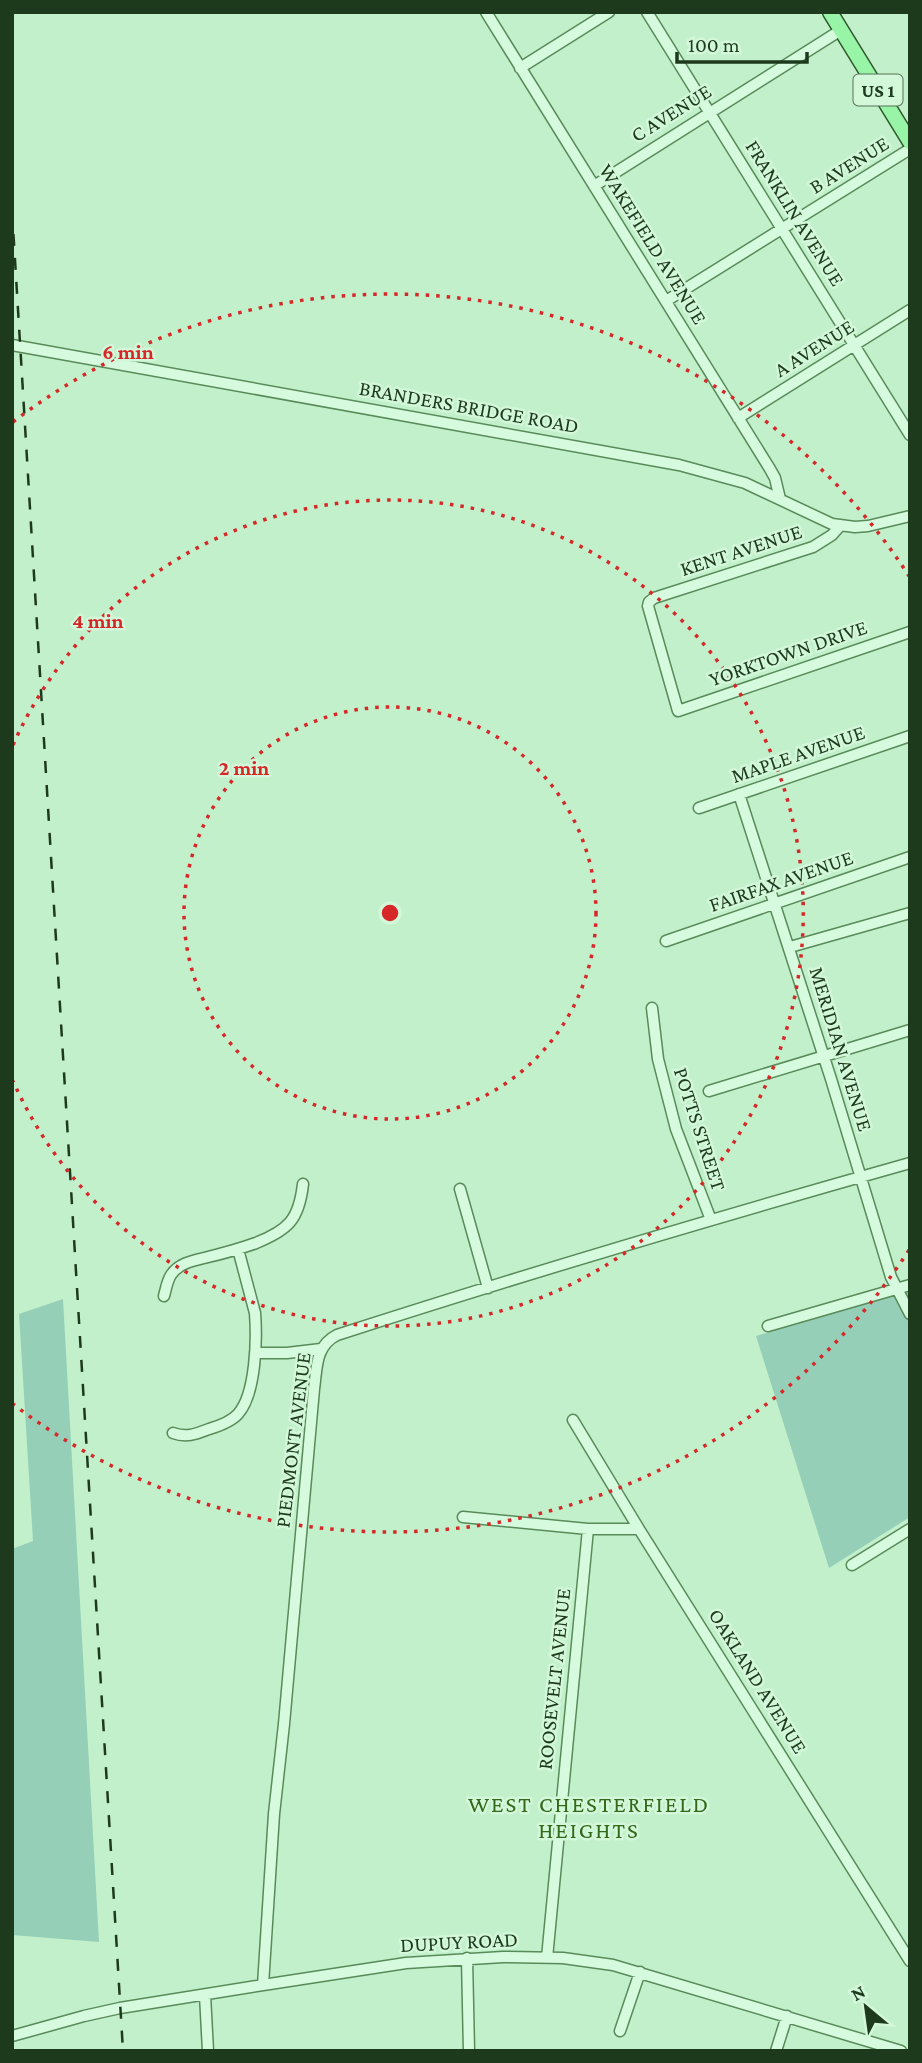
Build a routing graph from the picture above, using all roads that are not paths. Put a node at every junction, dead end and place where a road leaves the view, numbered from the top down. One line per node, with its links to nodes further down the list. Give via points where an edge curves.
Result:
1 (486, 12): 6 (street, WAKEFIELD AVENUE)
2 (609, 12): 6 (street)
3 (647, 12): 7 (street, FRANKLIN AVENUE)
4 (830, 12): 5 (main road, US 1)
5 (841, 30): 7 (street, C AVENUE); 8 (main road, US 1)
6 (520, 68): 10 (street, WAKEFIELD AVENUE)
7 (709, 112): 10 (street, C AVENUE); 11 (street, FRANKLIN AVENUE)
8 (910, 142)
9 (910, 149): 11 (street, B AVENUE)
10 (594, 186): 12 (street, WAKEFIELD AVENUE)
11 (782, 229): 12 (street, B AVENUE); 15 (street, FRANKLIN AVENUE)
12 (666, 301): 16 (street, WAKEFIELD AVENUE)
13 (910, 310): 15 (street, A AVENUE)
14 (12, 345): 18 (street, BRANDERS BRIDGE ROAD, via 708,471)
15 (855, 346): 16 (street, A AVENUE); 17 (street, FRANKLIN AVENUE)
16 (738, 418): 18 (street, WAKEFIELD AVENUE, via 775,478)
17 (910, 435)
18 (780, 499): 20 (street, BRANDERS BRIDGE ROAD)
19 (910, 516): 20 (street, BRANDERS BRIDGE ROAD, via 868,526)
20 (840, 526): 22 (street, KENT AVENUE, via 813,547 649,602)
21 (910, 632): 22 (street, YORKTOWN DRIVE)
22 (678, 711)
23 (910, 736): 24 (street, MAPLE AVENUE)
24 (739, 794): 25 (street, MAPLE AVENUE); 27 (street, MERIDIAN AVENUE)
25 (699, 808)
26 (910, 857): 27 (street, FAIRFAX AVENUE)
27 (775, 903): 29 (street, FAIRFAX AVENUE); 30 (street, MERIDIAN AVENUE)
28 (910, 913): 30 (street)
29 (666, 941)
30 (790, 947): 33 (street, MERIDIAN AVENUE)
31 (652, 1008): 39 (street, POTTS STREET, via 658,1059 676,1129)
32 (910, 1030): 33 (street)
33 (824, 1056): 34 (street); 36 (street, MERIDIAN AVENUE)
34 (709, 1091)
35 (910, 1163): 36 (street, PIEDMONT AVENUE)
36 (860, 1177): 39 (street, PIEDMONT AVENUE); 43 (street, MERIDIAN AVENUE)
37 (303, 1184): 40 (street, via 297,1211 287,1227)
38 (460, 1189): 42 (street)
39 (710, 1220): 42 (street, PIEDMONT AVENUE)
40 (238, 1249): 44 (street, via 185,1263 170,1276); 48 (street, via 255,1314)
41 (910, 1285): 43 (street)
42 (488, 1288): 47 (street, PIEDMONT AVENUE, via 337,1335)
43 (896, 1289): 45 (street, MERIDIAN AVENUE); 46 (street)
44 (164, 1296)
45 (910, 1314)
46 (768, 1326)
47 (321, 1349): 48 (street); 60 (street, PIEDMONT AVENUE, via 274,1814)
48 (255, 1353): 50 (street, via 249,1393 237,1415 192,1436)
49 (573, 1420): 53 (street, OAKLAND AVENUE)
50 (173, 1433)
51 (463, 1517): 52 (street)
52 (588, 1529): 53 (street); 57 (street, ROOSEVELT AVENUE)
53 (639, 1529): 58 (street, OAKLAND AVENUE)
54 (910, 1529): 55 (street)
55 (852, 1565)
56 (467, 1958): 57 (street, DUPUY ROAD); 60 (street, DUPUY ROAD); 66 (street)
57 (547, 1958): 59 (street, DUPUY ROAD, via 593,1961)
58 (910, 1961)
59 (640, 1972): 62 (street, DUPUY ROAD); 63 (street)
60 (263, 1985): 61 (street, DUPUY ROAD)
61 (205, 1995): 64 (street, DUPUY ROAD, via 115,2009); 65 (street)
62 (787, 2016): 67 (street); 68 (street, DUPUY ROAD)
63 (620, 2031)
64 (12, 2036)
65 (208, 2051)
66 (469, 2051)
67 (776, 2051)
68 (901, 2051)

